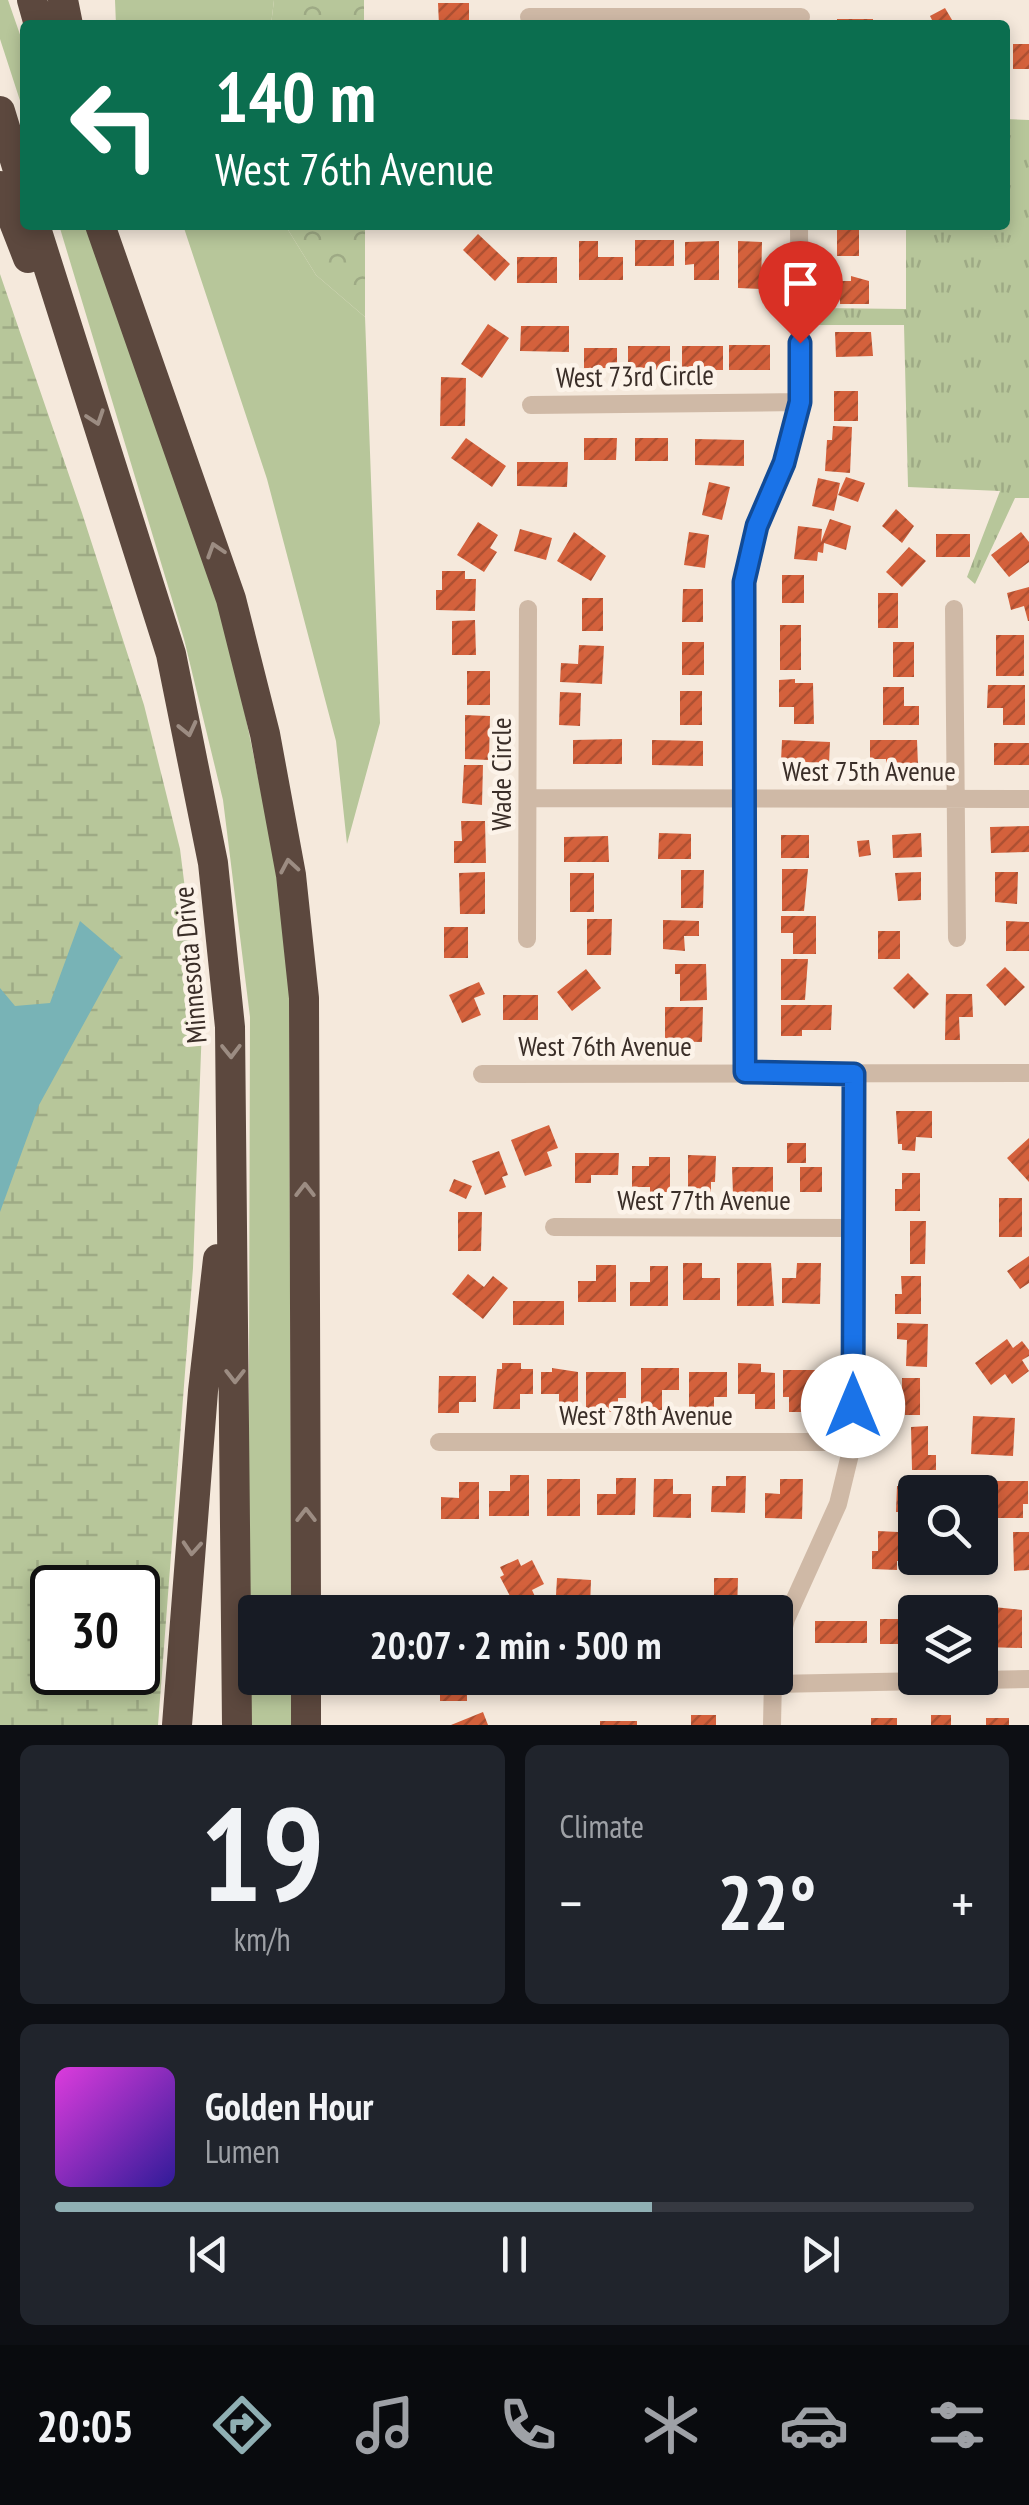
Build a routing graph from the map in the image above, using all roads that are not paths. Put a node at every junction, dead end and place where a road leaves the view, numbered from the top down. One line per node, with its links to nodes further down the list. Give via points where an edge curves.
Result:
1 (801, 14): 2 (street)
2 (530, 16)
3 (0, 111): 4 (highway)
4 (20, 177)
5 (0, 186): 10 (highway)
6 (37, 230): 10 (highway, Minnesota Drive)
7 (102, 230): 11 (highway)
8 (119, 230): 11 (highway)
9 (799, 230): 12 (street)
10 (79, 370): 26 (highway, Minnesota Drive, one-way to 26, via 171,654 193,750 224,960)
11 (160, 390): 31 (highway, one-way to 11, via 299,930 248,660)
12 (800, 402): 13 (street, West 73rd Circle); 18 (street, via 744,582)
13 (531, 405)
14 (528, 609): 16 (street, Wade Circle)
15 (954, 609): 17 (street)
16 (528, 798): 18 (street, West 75th Avenue); 21 (street, Wade Circle)
17 (956, 798): 18 (street, West 75th Avenue); 19 (street, West 75th Avenue); 20 (street)
18 (742, 799): 22 (street)
19 (1029, 799)
20 (956, 938)
21 (526, 939)
22 (745, 1072): 23 (street, West 76th Avenue); 24 (street, West 76th Avenue)
23 (482, 1074)
24 (854, 1074): 25 (street, West 76th Avenue); 28 (street)
25 (1029, 1074)
26 (233, 1137): 37 (highway, one-way to 37, via 203,1391); 38 (highway, Minnesota Drive, one-way to 38)
27 (554, 1227): 28 (street, West 77th Avenue)
28 (854, 1228): 30 (street)
29 (439, 1442): 30 (street, West 78th Avenue)
30 (853, 1442): 32 (street, via 838,1504)
31 (306, 1595)
32 (793, 1604)
33 (1029, 1679): 34 (street)
34 (793, 1680)
35 (306, 1695): 39 (highway)
36 (773, 1695): 40 (street)
37 (176, 1725)
38 (237, 1725)
39 (306, 1725)
40 (772, 1725)

